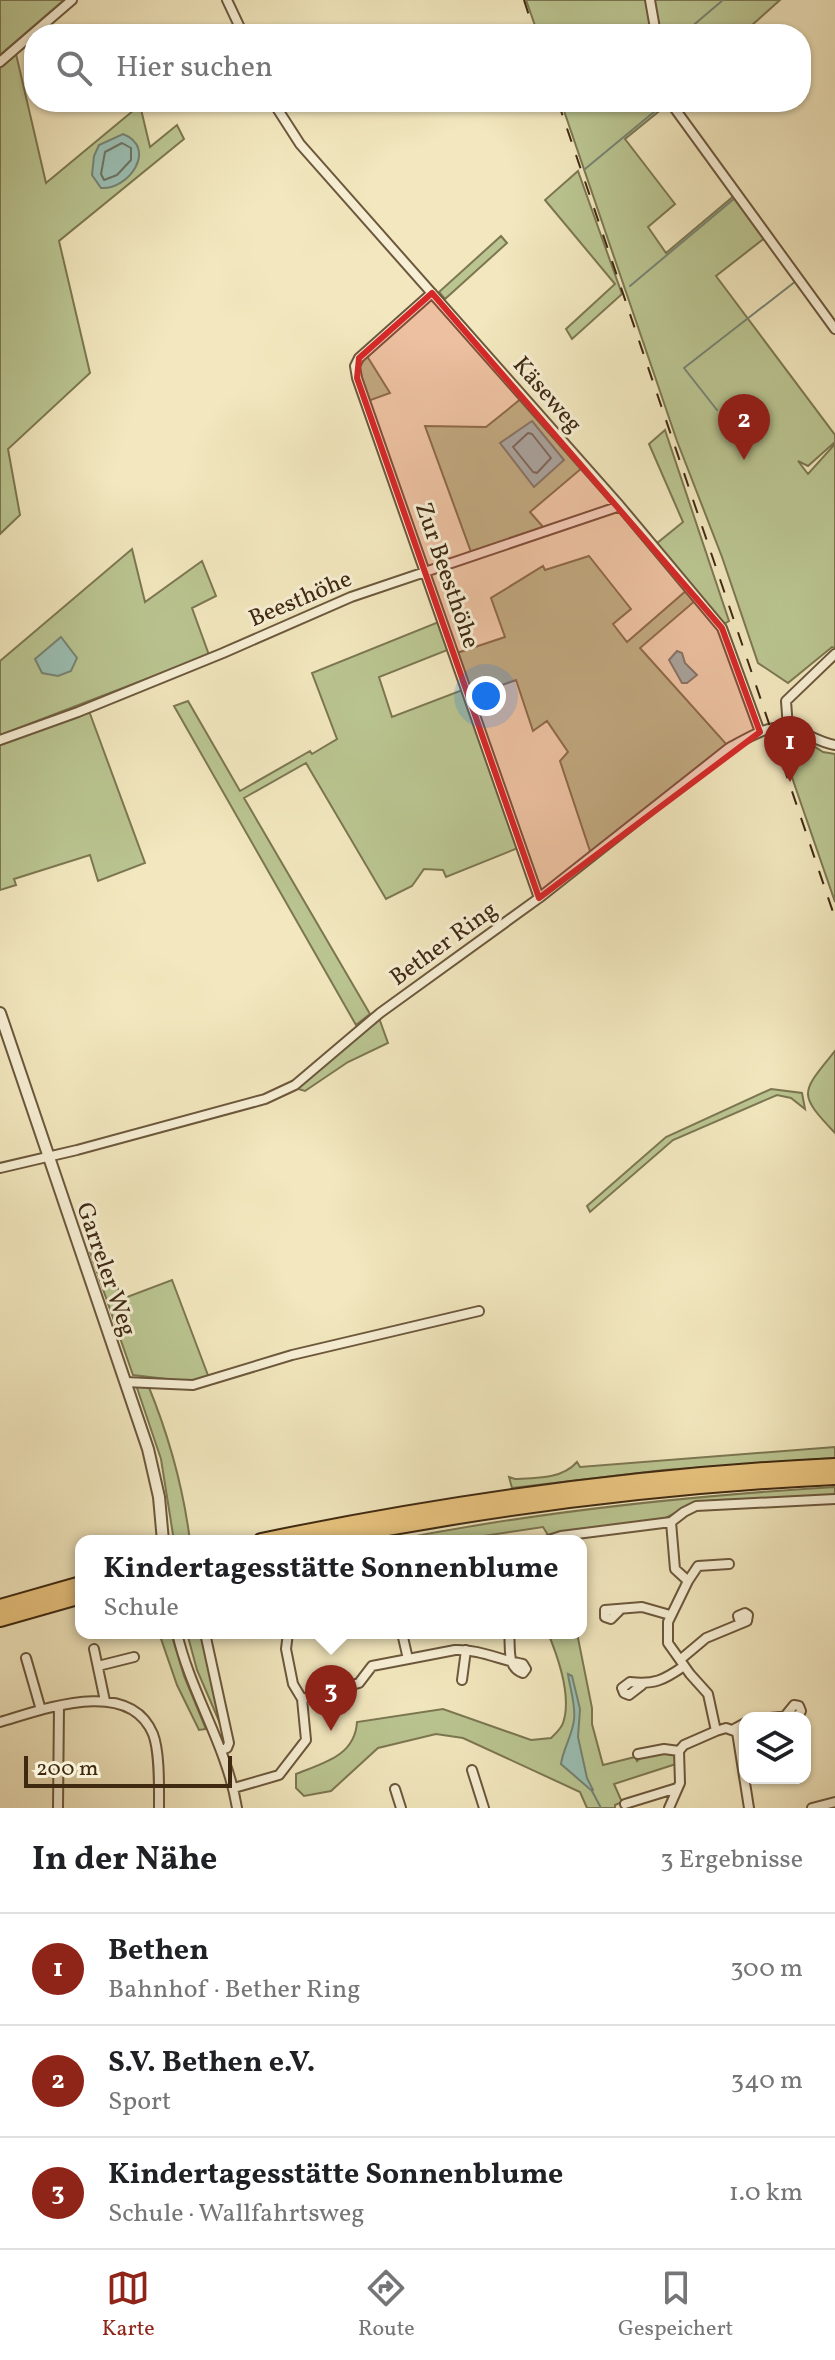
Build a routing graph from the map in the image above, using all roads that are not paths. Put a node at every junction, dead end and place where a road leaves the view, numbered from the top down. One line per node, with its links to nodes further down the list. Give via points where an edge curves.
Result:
1 (72, 0): 4 (street)
2 (227, 0): 5 (street)
3 (650, 0): 6 (street)
4 (44, 24)
5 (238, 24)
6 (654, 24)
7 (24, 41): 8 (street)
8 (0, 62)
9 (279, 112): 11 (street, Käseweg, via 300,144)
10 (677, 112): 12 (street)
11 (432, 293): 13 (street, Käseweg); 14 (street, Zur Beesthöhe, via 355,366)
12 (835, 329)
13 (620, 506): 14 (street, Beesthöhe); 17 (street, Käseweg, via 722,628)
14 (426, 571): 18 (street, Beesthöhe); 20 (street, Zur Beesthöhe)
15 (835, 654): 16 (street, via 786,701)
16 (788, 728): 17 (street, Bether Ring); 19 (street)
17 (760, 732): 20 (street, Bether Ring, via 729,748)
18 (0, 740)
19 (835, 745)
20 (539, 898): 22 (street, Bether Ring, via 380,1013 295,1085 265,1099)
21 (0, 1013): 22 (street, Garreler Weg)
22 (49, 1156): 23 (street, Bether Ring); 25 (street, Garreler Weg)
23 (0, 1168)
24 (479, 1311): 25 (street, via 292,1355 193,1385)
25 (125, 1382): 30 (street, Garreler Weg, via 154,1473)
26 (835, 1466): 31 (highway, via 550,1491)
27 (835, 1477): 32 (highway, via 591,1497)
28 (835, 1499): 29 (street, via 696,1506)
29 (671, 1522): 33 (street); 35 (street, via 675,1569)
30 (162, 1535)
31 (291, 1535)
32 (349, 1535)
33 (569, 1535)
34 (729, 1564): 35 (street, via 698,1566)
35 (688, 1581): 40 (street)
36 (75, 1586): 38 (highway)
37 (75, 1598): 41 (highway)
38 (0, 1607)
39 (620, 1610): 40 (street, via 642,1607)
40 (670, 1615): 53 (street, via 668,1643)
41 (0, 1619)
42 (740, 1622): 53 (street, via 706,1638)
43 (179, 1639): 65 (street)
44 (206, 1639): 65 (street, via 229,1743)
45 (287, 1639): 57 (street, via 293,1684)
46 (403, 1639): 52 (street)
47 (510, 1639): 49 (street, via 510,1661)
48 (94, 1649): 54 (street)
49 (466, 1650): 52 (street); 55 (street)
50 (134, 1657): 54 (street)
51 (26, 1658): 60 (street)
52 (408, 1659): 57 (street, via 372,1666 359,1683)
53 (682, 1663): 56 (street, via 664,1680); 64 (street, via 708,1694)
54 (98, 1666): 58 (street)
55 (462, 1680)
56 (642, 1685)
57 (302, 1699): 69 (street, via 307,1737 285,1768 272,1778)
58 (105, 1701): 59 (street); 75 (street, via 134,1710 154,1735)
59 (59, 1706): 60 (street); 74 (street)
60 (41, 1710): 61 (street)
61 (0, 1722)
62 (739, 1726): 63 (street)
63 (734, 1729): 64 (street); 80 (street)
64 (716, 1731): 66 (street)
65 (222, 1750): 69 (street)
66 (679, 1751): 67 (street); 70 (street)
67 (638, 1754)
68 (472, 1770): 78 (street)
69 (234, 1788): 76 (street)
70 (677, 1788): 73 (street); 79 (street)
71 (395, 1789): 77 (street)
72 (835, 1802): 81 (street)
73 (625, 1804)
74 (58, 1808)
75 (159, 1808)
76 (237, 1808)
77 (401, 1808)
78 (484, 1808)
79 (669, 1808)
80 (749, 1808)
81 (812, 1808)

